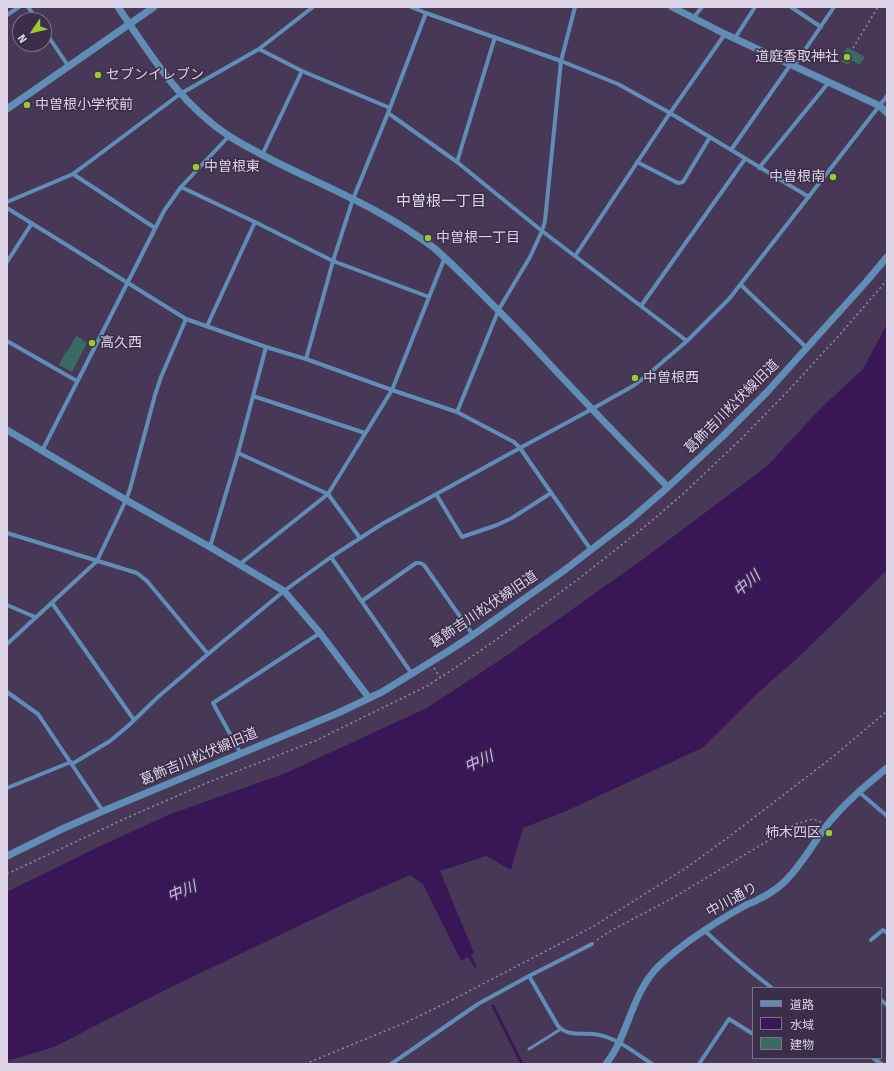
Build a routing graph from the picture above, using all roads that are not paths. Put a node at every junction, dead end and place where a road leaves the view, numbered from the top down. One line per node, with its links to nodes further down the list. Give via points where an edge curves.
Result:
1 (19, 7): 13 (street)
2 (118, 7): 15 (street)
3 (154, 7): 15 (street)
4 (312, 7): 21 (street)
5 (411, 7): 12 (street)
6 (672, 7): 14 (street)
7 (702, 7): 14 (street)
8 (755, 7): 19 (street)
9 (791, 7): 16 (street)
10 (834, 7): 16 (street)
11 (574, 8): 22 (street)
12 (426, 14): 18 (street); 30 (street)
13 (7, 16)
14 (694, 17): 17 (street)
15 (130, 24): 24 (street); 27 (street)
16 (821, 27): 23 (street)
17 (725, 34): 19 (street); 32 (street)
18 (495, 37): 22 (street); 40 (street)
19 (735, 38): 23 (street)
20 (52, 42): 24 (street)
21 (259, 49): 25 (street); 27 (street)
22 (561, 61): 32 (street, via 618,84); 52 (street)
23 (792, 65): 26 (street); 37 (street)
24 (69, 67): 31 (street)
25 (302, 71): 30 (street); 38 (street)
26 (829, 82): 29 (street); 42 (street)
27 (180, 94): 35 (street, via 207,120); 43 (street)
28 (887, 96): 29 (street)
29 (880, 106): 33 (street); 45 (street)
30 (390, 108): 34 (street)
31 (7, 109)
32 (670, 113): 36 (street); 41 (street)
33 (887, 113)
34 (388, 114): 40 (street); 46 (street)
35 (229, 136): 38 (street); 44 (street)
36 (710, 137): 37 (street); 41 (street, via 683,182 678,183)
37 (731, 150): 39 (street)
38 (262, 155): 46 (street)
39 (745, 159): 42 (street); 61 (street)
40 (457, 162): 52 (street)
41 (637, 162): 53 (street)
42 (759, 168): 45 (street)
43 (72, 174): 47 (street); 51 (street)
44 (182, 187): 49 (street); 51 (street)
45 (809, 198): 59 (street)
46 (353, 199): 54 (street, via 407,229); 56 (street)
47 (7, 202)
48 (7, 208): 50 (street)
49 (255, 222): 56 (street); 64 (street)
50 (32, 223): 57 (street); 58 (street)
51 (155, 228): 58 (street)
52 (542, 231): 53 (street); 62 (street, via 530,257)
53 (575, 256): 61 (street)
54 (445, 257): 60 (street); 62 (street)
55 (887, 257): 68 (street, 葛飾吉川松伏線旧道)
56 (333, 261): 60 (street); 69 (street)
57 (7, 262)
58 (127, 283): 63 (street); 70 (street)
59 (741, 284): 66 (street); 68 (street)
60 (430, 297): 71 (street)
61 (641, 306): 66 (street)
62 (498, 309): 73 (street); 74 (street)
63 (186, 319): 64 (street); 84 (street, via 157,389)
64 (206, 326): 67 (street)
65 (7, 341): 70 (street)
66 (687, 341): 73 (street, via 633,386)
67 (266, 347): 69 (street); 72 (street)
68 (807, 348): 80 (street, 葛飾吉川松伏線旧道, via 722,437)
69 (306, 359): 71 (street)
70 (77, 381): 78 (street)
71 (392, 390): 74 (street); 76 (street)
72 (253, 396): 76 (street); 79 (street)
73 (592, 409): 77 (street); 80 (street)
74 (457, 412): 77 (street, via 514,442)
75 (7, 430): 78 (street)
76 (365, 434): 82 (street)
77 (520, 448): 81 (street); 83 (street)
78 (42, 450): 84 (street)
79 (238, 453): 82 (street); 87 (street)
80 (668, 487): 88 (street, 葛飾吉川松伏線旧道)
81 (551, 493): 83 (street, via 497,525 462,537); 88 (street)
82 (328, 494): 86 (street); 91 (street)
83 (436, 494): 86 (street)
84 (126, 500): 87 (street); 90 (street)
85 (7, 533): 90 (street)
86 (360, 538): 89 (street)
87 (210, 547): 91 (street)
88 (591, 550): 98 (street, 葛飾吉川松伏線旧道)
89 (331, 557): 92 (street); 93 (street)
90 (97, 561): 94 (street); 100 (street, via 137,573 147,581)
91 (240, 564): 92 (street)
92 (284, 591): 97 (street); 100 (street)
93 (362, 601): 98 (street, via 420,562); 101 (street)
94 (52, 603): 96 (street); 104 (street)
95 (7, 605): 96 (street)
96 (35, 617): 99 (street)
97 (320, 633): 103 (street); 105 (street, via 213,703)
98 (473, 635): 101 (street, 葛飾吉川松伏線旧道)
99 (7, 644)
100 (208, 654): 104 (street)
101 (412, 674): 103 (street, 葛飾吉川松伏線旧道)
102 (7, 692): 106 (street, via 38,714)
103 (369, 698): 105 (street, 葛飾吉川松伏線旧道)
104 (134, 720): 106 (street, via 110,741)
105 (241, 754): 110 (street, 葛飾吉川松伏線旧道)
106 (72, 763): 108 (street); 110 (street)
107 (887, 768): 109 (street, 中川通り)
108 (7, 788)
109 (859, 792): 111 (street); 113 (street, 中川通り, via 836,814 784,882 759,900)
110 (103, 811): 112 (street, 葛飾吉川松伏線旧道)
111 (887, 816)
112 (7, 856)
113 (704, 930): 118 (street, via 723,949); 121 (street, 中川通り, via 654,970 637,997)
114 (887, 934): 115 (street, via 883,930)
115 (871, 940)
116 (592, 944): 117 (street)
117 (529, 976): 119 (street); 123 (street, via 478,1004)
118 (771, 987)
119 (561, 1029): 121 (street, via 567,1032 606,1036); 122 (lane)
120 (752, 1033): 126 (street, via 729,1019)
121 (619, 1042): 124 (street, 中川通り); 125 (street)
122 (530, 1049)
123 (391, 1064)
124 (606, 1064)
125 (652, 1064)
126 (699, 1064)

